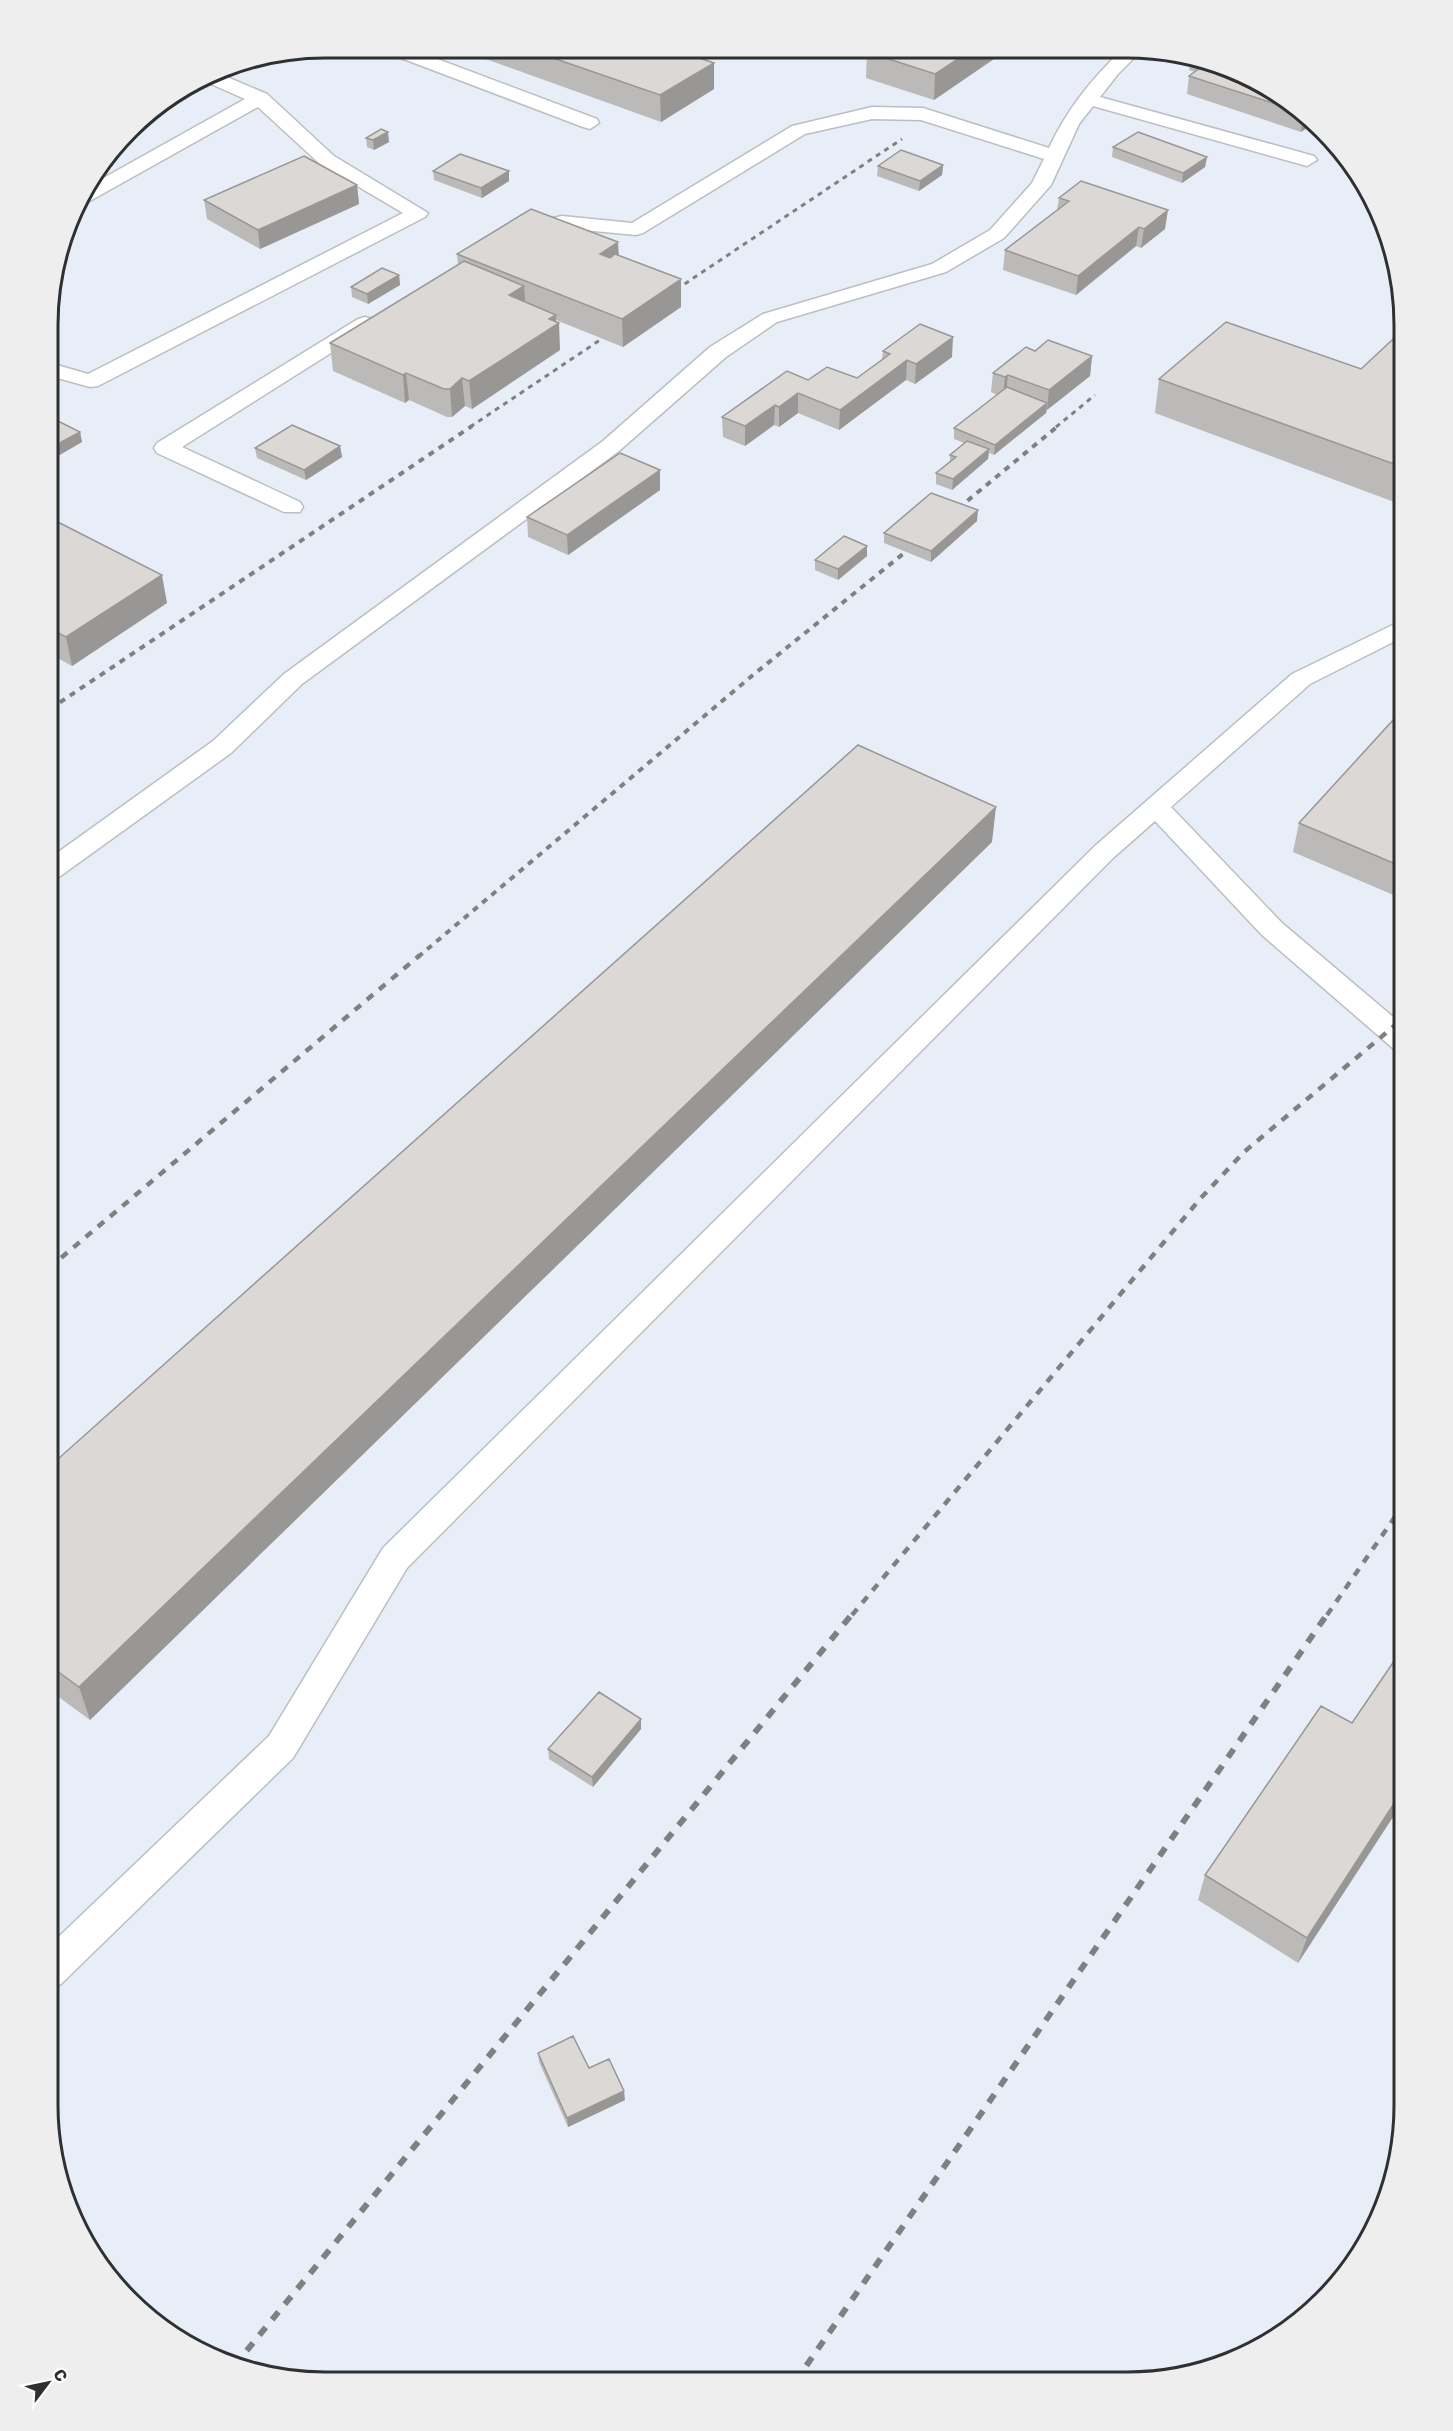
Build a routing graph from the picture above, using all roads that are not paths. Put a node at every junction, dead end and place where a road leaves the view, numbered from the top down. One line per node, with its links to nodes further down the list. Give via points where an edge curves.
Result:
1 (418, 58): 6 (lane)
2 (1124, 58): 5 (lane)
3 (219, 81): 4 (lane)
4 (260, 98): 9 (lane); 12 (lane, via 327,160 418,213 90,381)
5 (1088, 99): 7 (lane, via 1070,123); 8 (lane)
6 (590, 123)
7 (1054, 156): 10 (lane, via 923,114 872,113 799,130 636,229 562,222); 16 (lane, via 1041,185 997,234 939,268 770,318 718,352 611,446 293,680 222,747)
8 (1307, 160)
9 (95, 190)
10 (509, 233)
11 (377, 315): 13 (lane, via 165,448)
12 (58, 371)
13 (292, 507)
14 (1394, 632): 15 (lane, via 1301,679)
15 (1156, 807): 17 (lane, via 1272,928); 18 (lane, via 1088,869 395,1558 281,1747)
16 (58, 865)
17 (1394, 1033)
18 (58, 1962)

